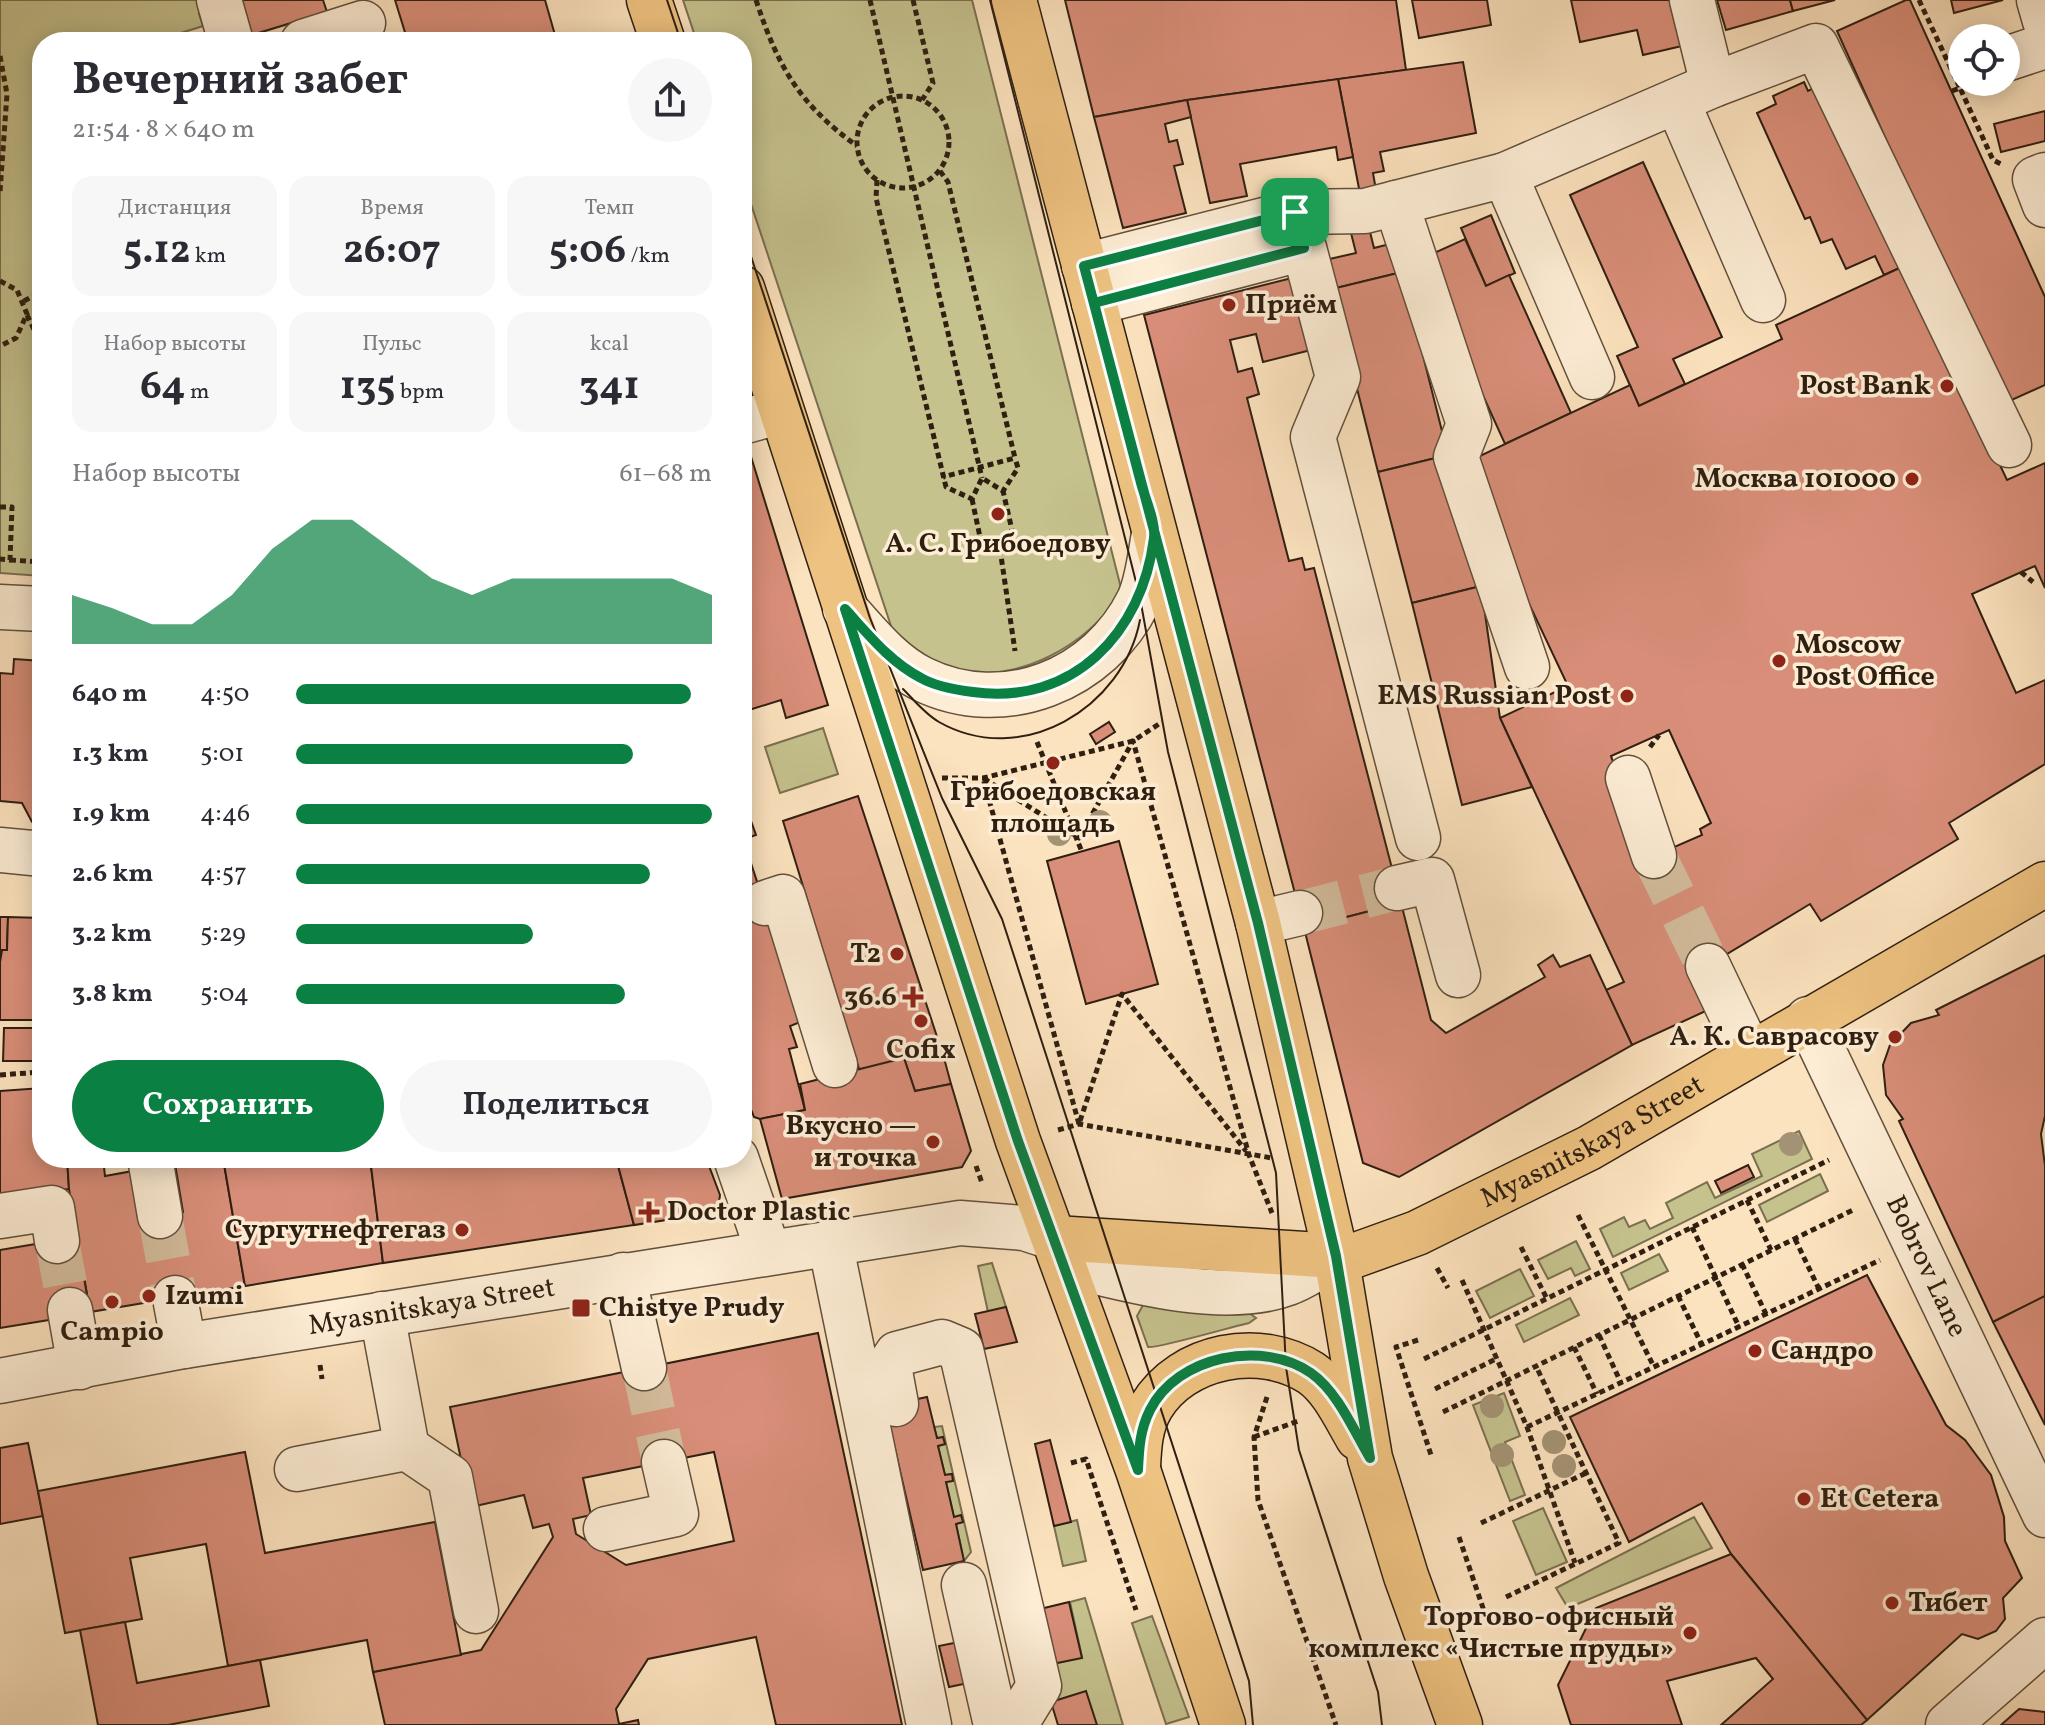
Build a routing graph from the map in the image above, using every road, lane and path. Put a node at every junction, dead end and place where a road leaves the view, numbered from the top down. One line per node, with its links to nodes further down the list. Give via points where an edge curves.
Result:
1 (219, 0): 12 (street)
2 (649, 0): 14 (main road)
3 (756, 0): 23 (path, via 771,46 795,89 824,122)
4 (870, 0): 21 (path)
5 (913, 0): 22 (path, via 933,83)
6 (1014, 0): 33 (main road)
7 (1692, 0): 19 (street)
8 (1919, 0): 18 (path)
9 (2039, 0): 10 (street)
10 (2045, 21)
11 (362, 22): 13 (street)
12 (228, 32)
13 (332, 32)
14 (660, 32)
15 (2045, 46): 16 (street)
16 (2020, 54)
17 (0, 56): 29 (path, via 7,94)
18 (1948, 63)
19 (1695, 93): 25 (street); 35 (street); 43 (street, via 1816,46)
20 (1964, 96): 27 (path, via 1993,160)
21 (891, 98): 22 (path); 23 (path, via 863,119); 28 (path)
22 (922, 100): 24 (path, via 936,110 948,131 949,148)
23 (857, 146): 26 (path, via 861,161)
24 (940, 171): 28 (path); 44 (path, via 948,182)
25 (1505, 175): 30 (street); 41 (street)
26 (877, 180): 28 (path); 46 (path, via 876,198)
27 (2042, 186)
28 (912, 187): 45 (path)
29 (0, 192)
30 (1396, 203): 31 (street); 62 (street, via 1469,424 1456,457)
31 (1299, 230): 33 (street); 71 (street, via 1338,377 1313,437)
32 (0, 281): 36 (path)
33 (1089, 285): 51 (main road)
34 (32, 297): 36 (path)
35 (1763, 300)
36 (24, 301): 37 (path)
37 (27, 314): 38 (path); 39 (path, via 16,338)
38 (32, 325)
39 (0, 346)
40 (752, 352): 42 (main road)
41 (1592, 377)
42 (762, 416): 60 (main road)
43 (2009, 445)
44 (1015, 458): 45 (path); 48 (path, via 1018,468)
45 (980, 468): 46 (path); 47 (path)
46 (943, 477): 49 (path, via 946,487)
47 (982, 478): 48 (path); 49 (path)
48 (1003, 491): 52 (path, via 1012,530)
49 (972, 499): 52 (path, via 980,537)
50 (0, 507): 54 (path, via 12,507)
51 (1154, 534): 60 (street, via 1140,598 1119,632 1082,669 1052,685 992,695 922,679 885,653); 80 (main road)
52 (1000, 549): 61 (path)
53 (0, 559): 54 (path)
54 (10, 560): 55 (path)
55 (32, 561)
56 (2021, 572): 57 (path)
57 (2033, 582)
58 (0, 607): 59 (street)
59 (32, 609)
60 (845, 609): 110 (main road, via 1018,1141)
61 (1018, 666)
62 (1527, 667)
63 (1166, 719): 64 (path)
64 (1133, 741): 66 (path); 70 (path); 91 (path)
65 (1037, 742): 66 (path)
66 (1044, 763): 68 (path); 70 (path)
67 (928, 778): 68 (path)
68 (983, 778): 70 (path); 88 (path)
69 (1628, 778): 75 (street)
70 (1079, 838): 73 (path)
71 (1418, 838)
72 (0, 850): 74 (street)
73 (1082, 852)
74 (32, 853)
75 (1654, 856)
76 (2045, 884): 83 (main road, Myasnitskaya Street)
77 (1397, 888): 82 (street, via 1432,880)
78 (765, 903): 85 (street, via 783,897)
79 (1300, 913): 80 (street)
80 (1258, 923): 111 (main road)
81 (1708, 966): 84 (street)
82 (1458, 975)
83 (1808, 1019): 84 (main road, Myasnitskaya Street); 160 (street, Bobrov Lane)
84 (1750, 1054): 111 (main road, Myasnitskaya Street, via 1589,1148 1430,1227 1356,1255)
85 (835, 1065)
86 (32, 1073): 87 (path)
87 (0, 1075)
88 (1079, 1124): 89 (path); 91 (path); 91 (path, via 1122,994)
89 (1055, 1130)
90 (1841, 1154): 97 (path)
91 (1249, 1155): 92 (path); 102 (path)
92 (1281, 1159)
93 (976, 1166): 96 (path)
94 (152, 1168): 101 (street)
95 (739, 1168): 109 (street)
96 (982, 1183)
97 (1747, 1200): 103 (path); 108 (path)
98 (1864, 1205): 104 (path)
99 (1578, 1215): 114 (path)
100 (0, 1216): 105 (street, via 52,1208)
101 (160, 1216)
102 (1278, 1226)
103 (1692, 1227): 114 (path); 116 (path)
104 (1795, 1239): 108 (path); 118 (path)
105 (57, 1241)
106 (830, 1242): 109 (street, Myasnitskaya Street); 110 (street, Myasnitskaya Street, via 960,1223 1024,1228); 171 (street)
107 (1521, 1247): 121 (path)
108 (1771, 1250): 113 (path)
109 (768, 1251): 115 (street, Myasnitskaya Street)
110 (1059, 1251): 111 (main road, Myasnitskaya Street); 157 (main road)
111 (1336, 1256): 152 (main road)
112 (1888, 1256): 118 (path)
113 (1742, 1264): 116 (path); 124 (path)
114 (1606, 1270): 121 (path); 125 (path)
115 (623, 1275): 123 (street, Myasnitskaya Street); 138 (street)
116 (1716, 1278): 119 (path); 126 (path)
117 (1462, 1280): 127 (path)
118 (1819, 1289): 124 (path)
119 (1678, 1296): 125 (path); 130 (path)
120 (175, 1298): 131 (street)
121 (1547, 1299): 127 (path)
122 (70, 1310): 136 (street)
123 (382, 1314): 131 (street, Myasnitskaya Street); 151 (street)
124 (1766, 1314): 126 (path)
125 (1631, 1319): 128 (path); 137 (path)
126 (1739, 1327): 130 (path)
127 (1484, 1329): 133 (path); 134 (path)
128 (1599, 1335): 132 (path); 141 (path)
129 (1418, 1340): 153 (path, via 1396,1347)
130 (1702, 1345): 137 (path)
131 (184, 1346): 136 (street, Myasnitskaya Street)
132 (1574, 1347): 135 (path); 144 (path)
133 (1498, 1358): 139 (path); 142 (path)
134 (1424, 1359)
135 (1536, 1366): 139 (path); 147 (path)
136 (80, 1367): 140 (street, Myasnitskaya Street)
137 (1654, 1367): 141 (path)
138 (644, 1368)
139 (1508, 1380): 146 (path); 149 (path)
140 (0, 1381)
141 (1621, 1383): 144 (path)
142 (1435, 1389)
143 (1268, 1394): 150 (path)
144 (1597, 1394): 147 (path)
145 (896, 1404): 170 (street, via 889,1366 897,1354 942,1342 961,1350 975,1578 1039,1686)
146 (1443, 1412)
147 (1558, 1413): 149 (path); 158 (path)
148 (1313, 1416): 150 (path)
149 (1527, 1427): 159 (path)
150 (1254, 1437): 173 (path, via 1258,1500)
151 (407, 1448): 156 (street); 167 (street, via 450,1477)
152 (1370, 1458): 157 (main road, via 1334,1398 1313,1375 1279,1360 1240,1355 1185,1373 1166,1390 1151,1407 1140,1434); 174 (main road)
153 (1432, 1458)
154 (664, 1462): 162 (street, via 676,1514)
155 (1071, 1463): 166 (path, via 1086,1459)
156 (297, 1469)
157 (1138, 1470): 172 (main road)
158 (1586, 1473): 159 (path); 164 (path, via 1619,1543)
159 (1551, 1490): 161 (path); 164 (path)
160 (2044, 1508)
161 (1481, 1523)
162 (606, 1529)
163 (1459, 1537): 168 (path)
164 (1575, 1563): 165 (path)
165 (1506, 1597)
166 (1136, 1610)
167 (476, 1611)
168 (1485, 1614)
169 (2045, 1640): 175 (street)
170 (1010, 1723)
171 (929, 1725)
172 (1223, 1725)
173 (1336, 1725)
174 (1460, 1725)
175 (1948, 1725)

